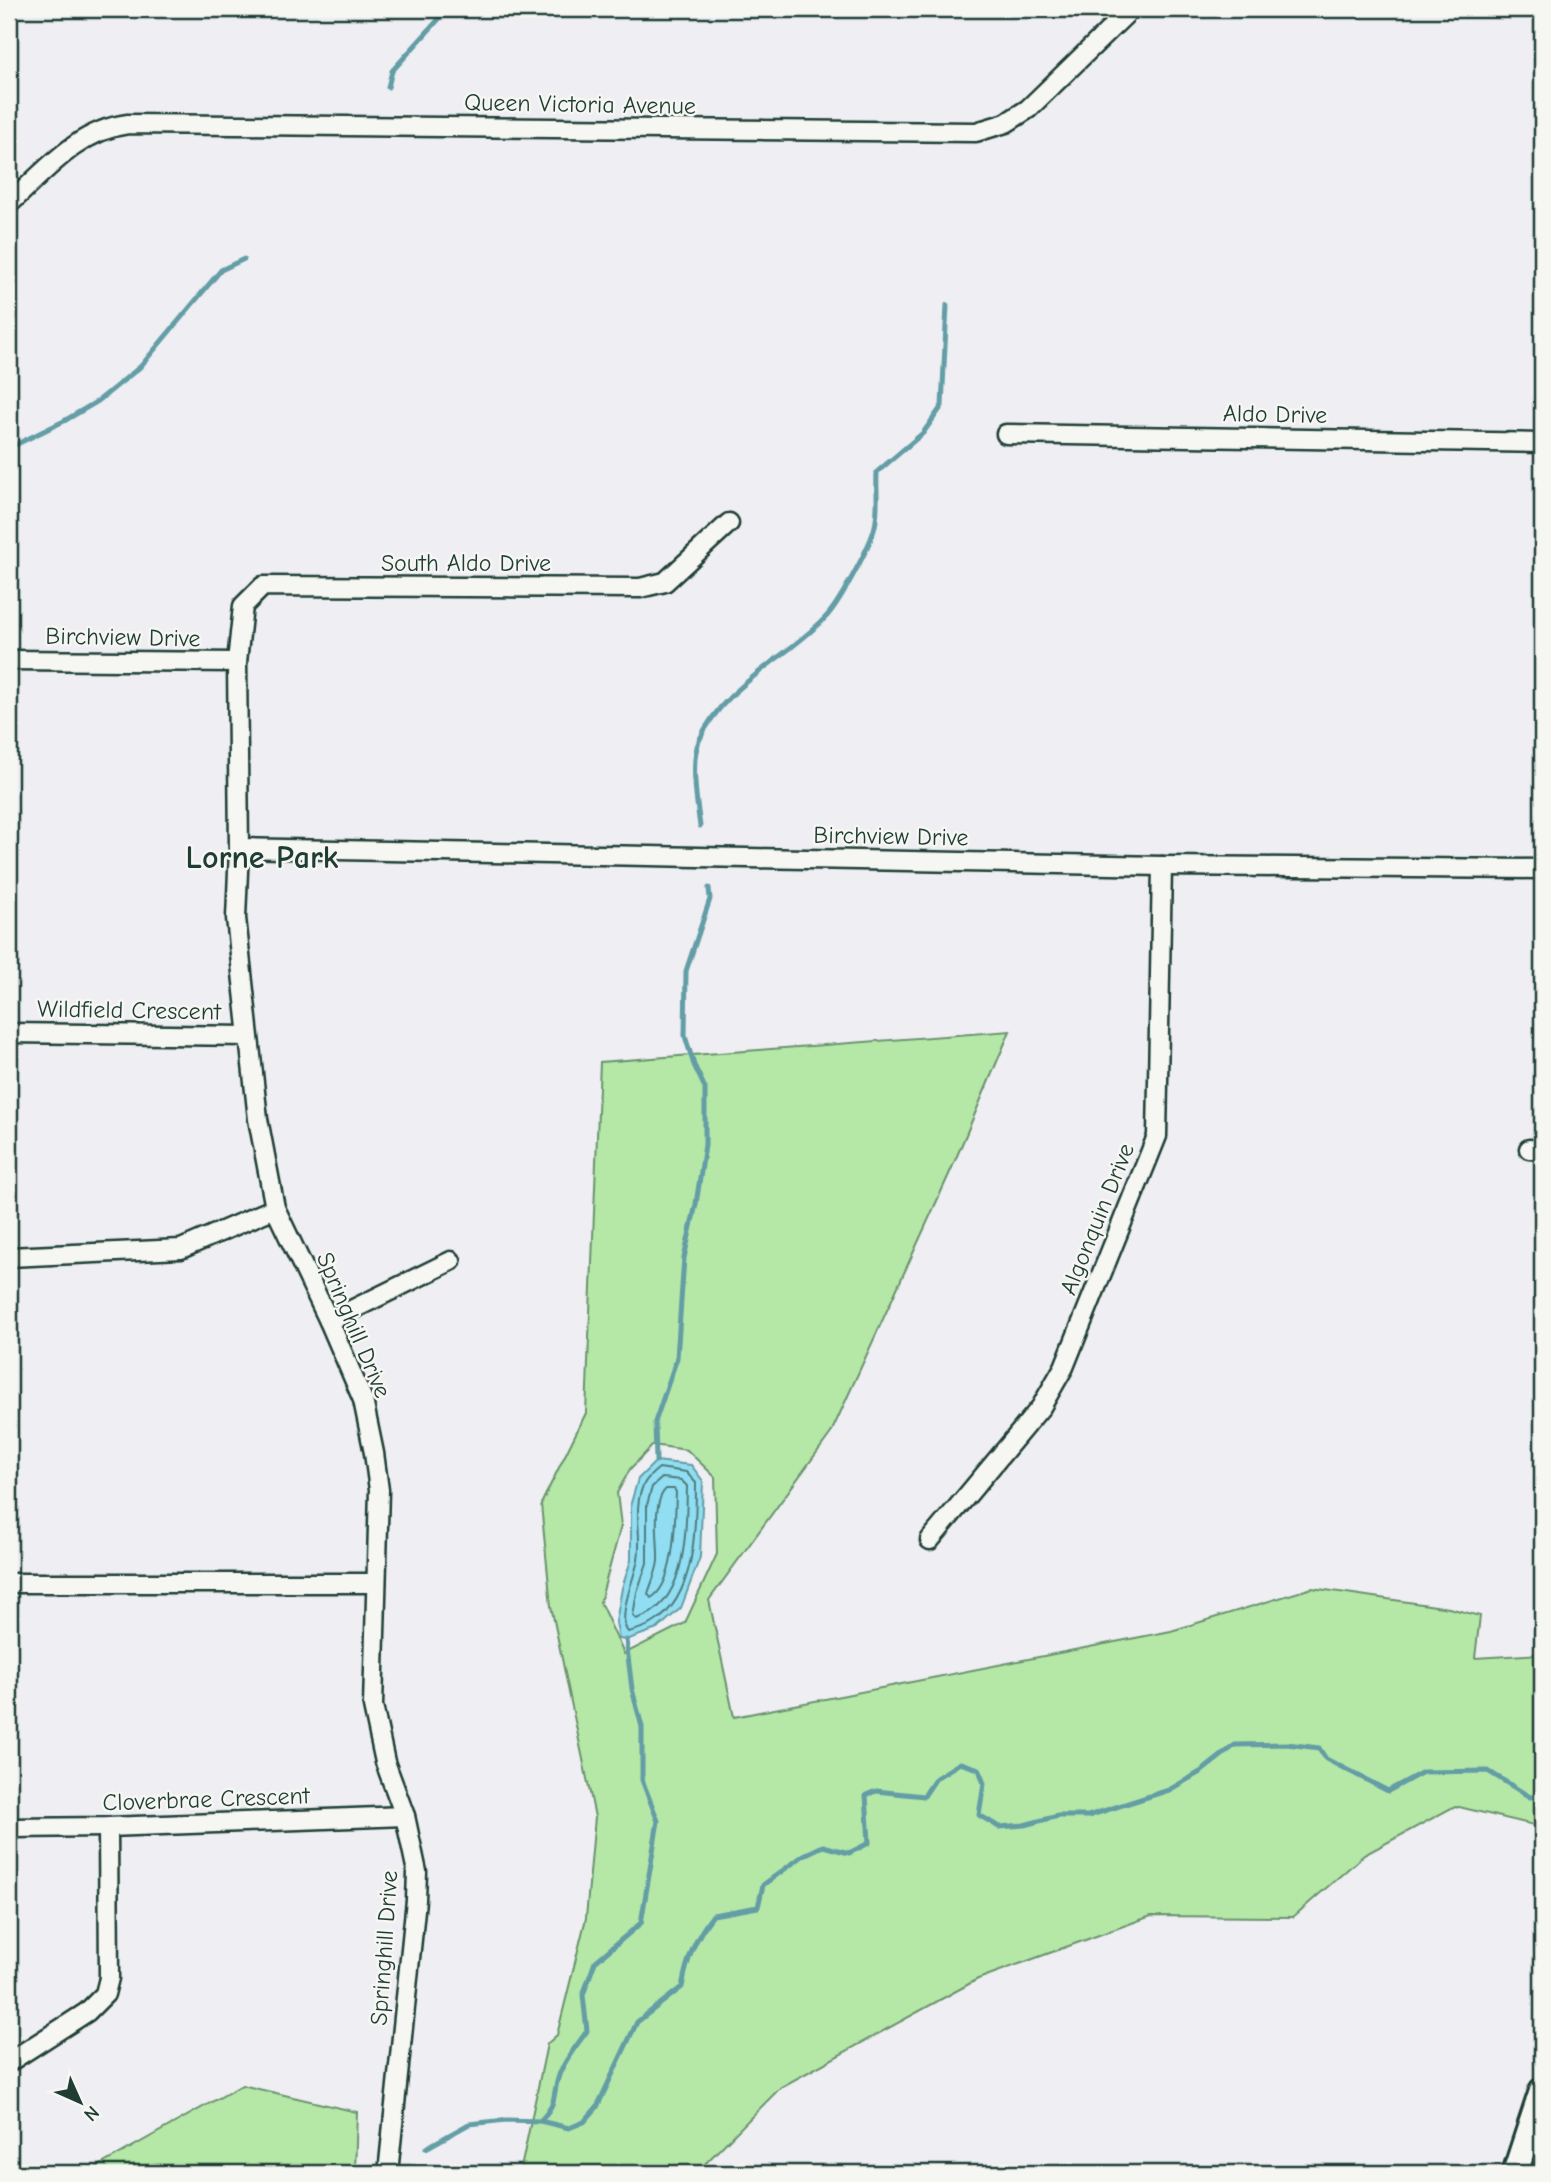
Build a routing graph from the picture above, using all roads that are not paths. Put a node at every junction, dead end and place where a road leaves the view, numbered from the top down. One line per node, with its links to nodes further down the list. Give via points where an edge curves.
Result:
1 (1131, 9): 2 (street, Queen Victoria Avenue, via 1028,109 976,132 128,124 94,133 72,147)
2 (9, 204)
3 (1006, 434): 4 (street, Aldo Drive)
4 (1542, 443)
5 (729, 523): 7 (street, South Aldo Drive, via 665,582 639,588 263,586 243,606)
6 (9, 660): 7 (street, Birchview Drive)
7 (237, 662): 8 (street, Springhill Drive)
8 (239, 848): 9 (street, Birchview Drive); 12 (street, Springhill Drive, via 236,918)
9 (1162, 866): 10 (street, Birchview Drive); 17 (street, Algonquin Drive, via 1157,1136 1064,1367 1041,1407)
10 (1542, 869)
11 (9, 1033): 12 (street, Wildfield Crescent)
12 (248, 1036): 13 (street, Springhill Drive)
13 (275, 1208): 14 (street, via 181,1249); 16 (street, Springhill Drive)
14 (9, 1257)
15 (451, 1261): 16 (street)
16 (329, 1321): 19 (street, Springhill Drive, via 363,1401 374,1452 379,1490)
17 (930, 1540)
18 (9, 1583): 19 (street)
19 (376, 1583): 20 (street, Springhill Drive, via 373,1706 385,1762)
20 (405, 1816): 21 (street, Cloverbrae Crescent); 25 (street, Springhill Drive, via 416,1872 416,1900)
21 (108, 1827): 22 (street, Cloverbrae Crescent); 23 (street, via 109,1978 105,1994 87,2012)
22 (9, 1828)
23 (9, 2062)
24 (1542, 2091): 26 (street)
25 (388, 2173)
26 (1515, 2173)

